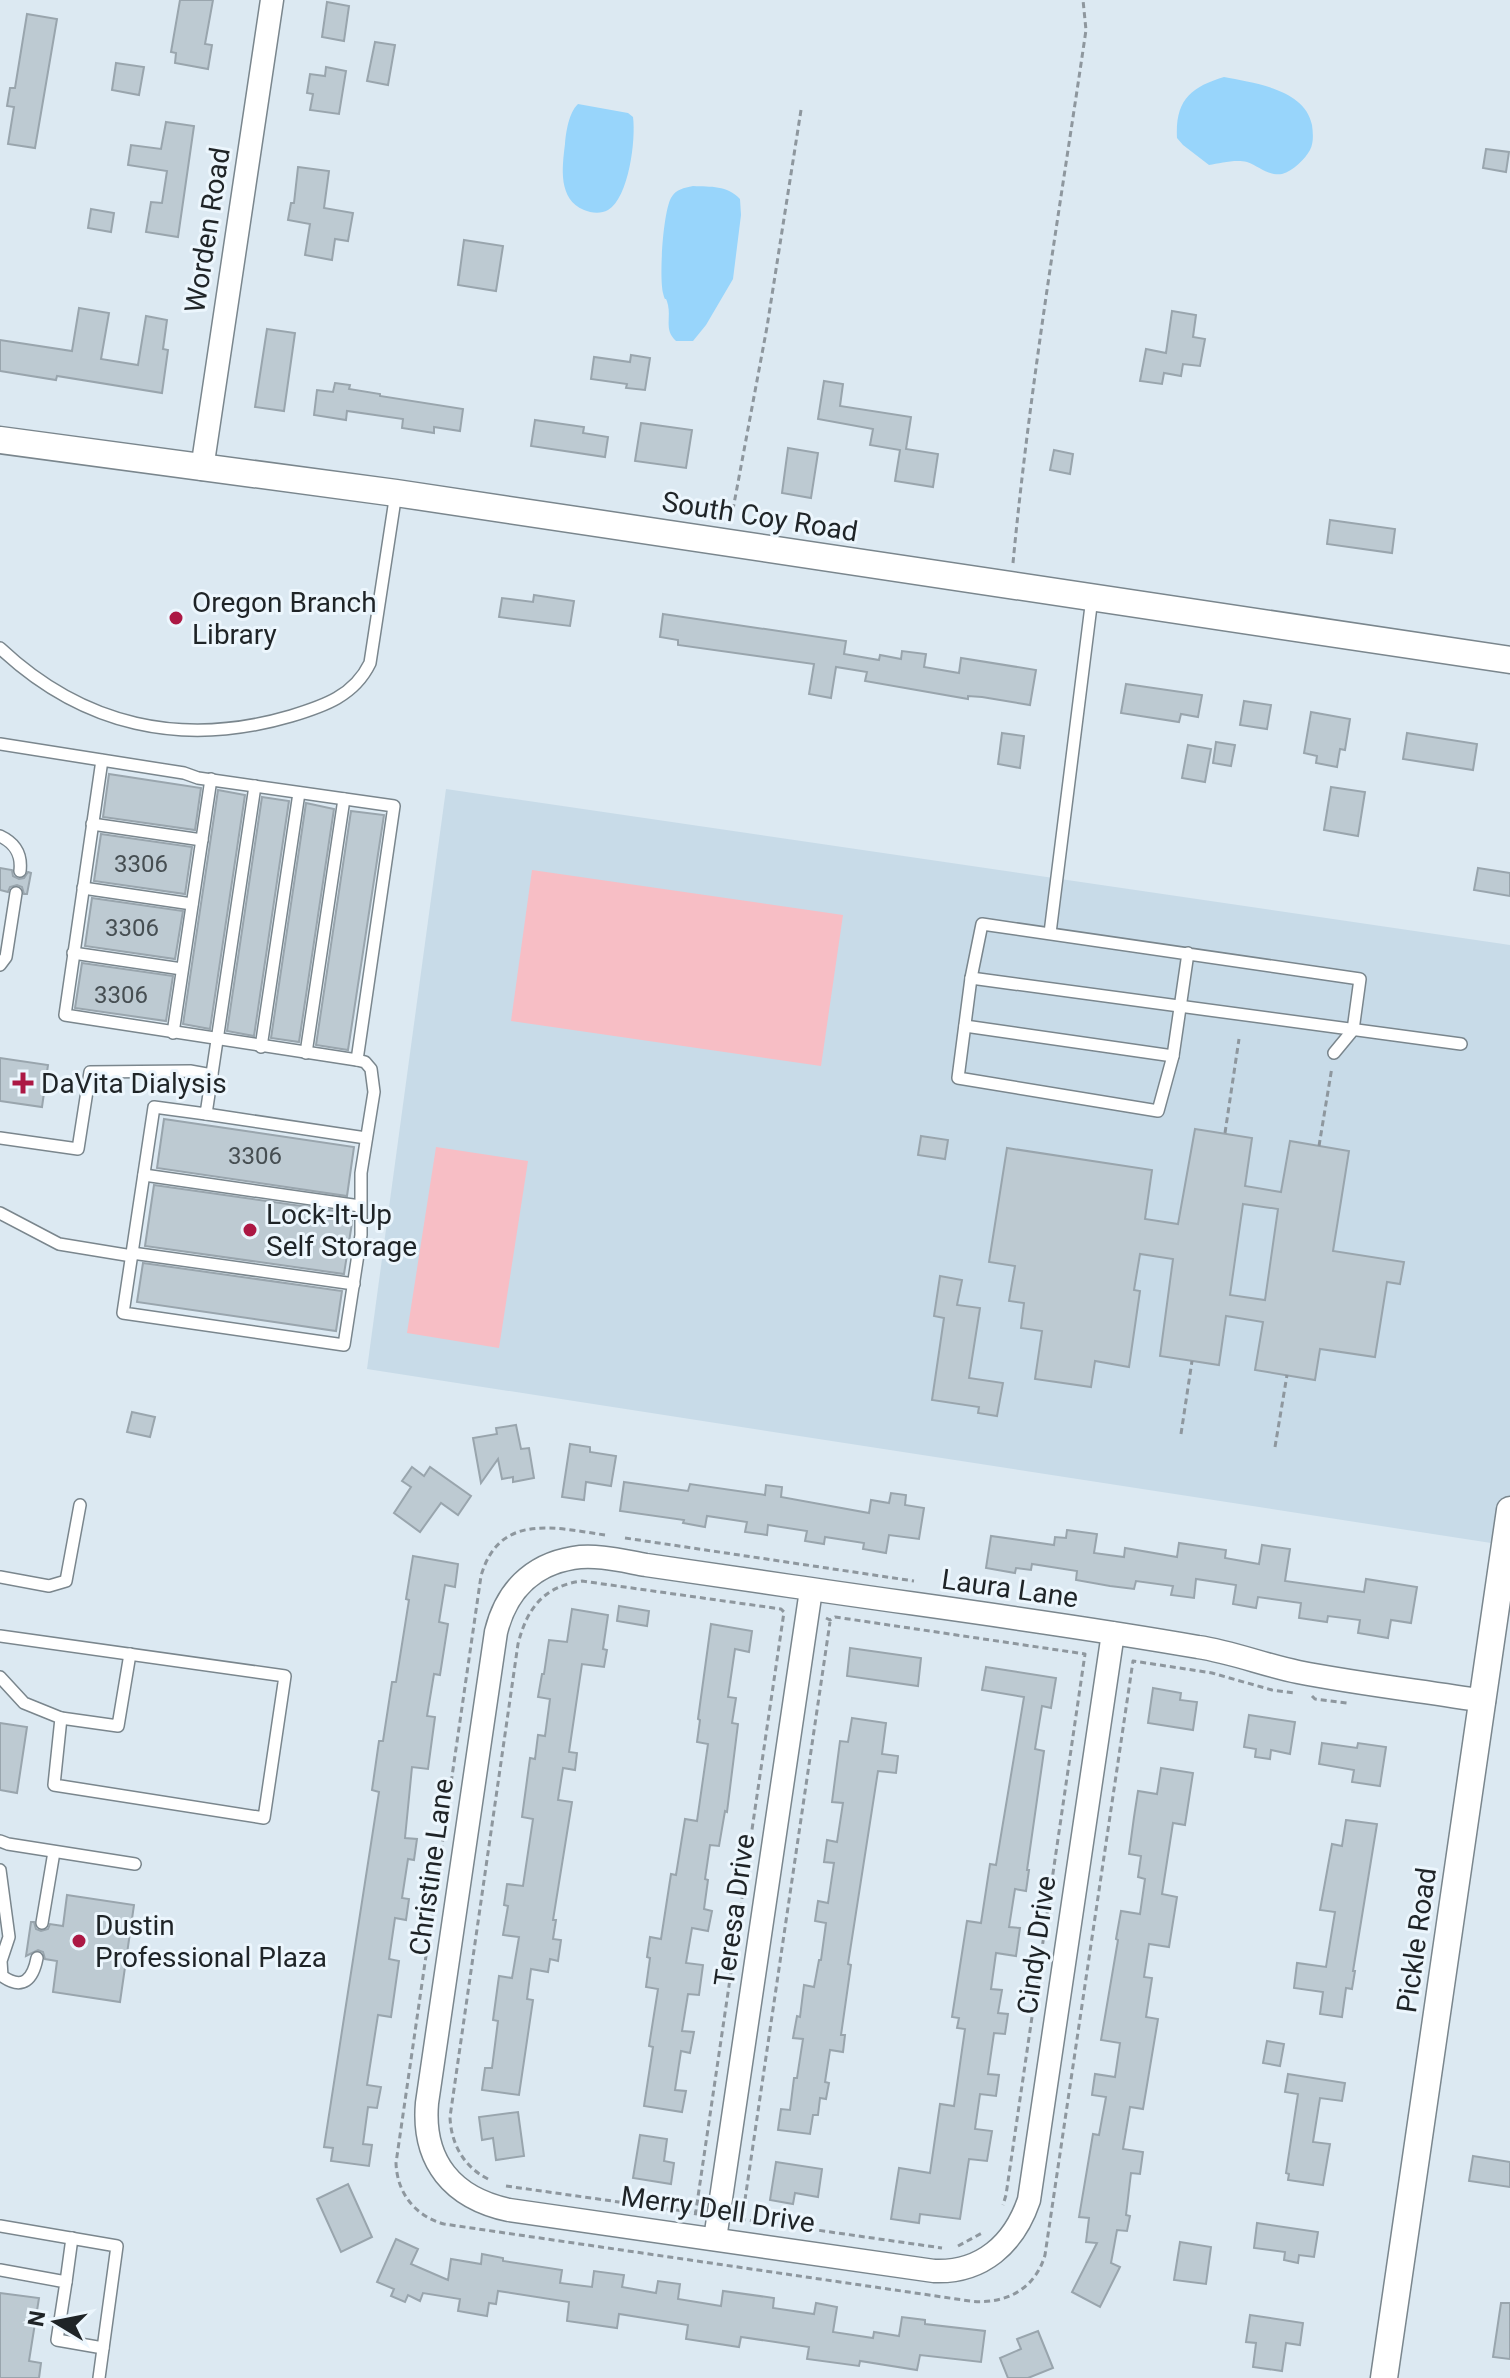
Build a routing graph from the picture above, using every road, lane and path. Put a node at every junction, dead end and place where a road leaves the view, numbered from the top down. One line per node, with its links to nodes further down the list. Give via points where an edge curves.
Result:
1 (272, 0): 5 (street, Worden Road)
2 (1083, 0): 8 (path, via 1086,30 1041,331)
3 (801, 110): 7 (path)
4 (0, 440): 5 (street, South Coy Road)
5 (202, 469): 6 (street, South Coy Road)
6 (396, 493): 7 (street, South Coy Road); 10 (lane, via 370,663 346,693 315,709 225,730 148,728 44,686)
7 (727, 543): 8 (street, South Coy Road)
8 (1011, 586): 9 (street, South Coy Road)
9 (1092, 598): 11 (street, South Coy Road); 25 (lane)
10 (0, 648)
11 (1510, 660)
12 (0, 744): 13 (lane)
13 (102, 760): 14 (lane); 18 (lane)
14 (211, 779): 15 (lane); 20 (lane)
15 (255, 786): 16 (lane); 36 (lane)
16 (299, 793): 17 (lane); 38 (lane)
17 (344, 799): 39 (lane); 42 (lane, via 394,806)
18 (92, 824): 20 (lane); 22 (lane)
19 (0, 836): 21 (lane, via 15,846)
20 (202, 840): 24 (lane)
21 (20, 871)
22 (83, 888): 24 (lane); 26 (lane)
23 (16, 893): 28 (lane, via 6,957)
24 (192, 904): 29 (lane)
25 (1050, 933): 27 (lane); 30 (lane, via 982,924)
26 (73, 953): 29 (lane); 34 (lane, via 65,1015)
27 (1188, 953): 31 (lane); 33 (lane, via 1360,979)
28 (0, 965)
29 (182, 969): 34 (lane)
30 (971, 978): 31 (lane); 32 (lane)
31 (1180, 1006): 33 (lane); 41 (lane)
32 (965, 1026): 41 (lane); 41 (lane, via 958,1078 1158,1111)
33 (1353, 1030): 37 (lane); 40 (lane)
34 (173, 1033): 36 (lane)
35 (1239, 1039): 45 (path)
36 (217, 1040): 38 (lane); 43 (lane)
37 (1461, 1044)
38 (261, 1047): 39 (lane)
39 (306, 1053): 42 (lane)
40 (1334, 1053): 48 (path)
41 (1173, 1056)
42 (357, 1060): 47 (lane, via 365,1062 374,1078)
43 (212, 1075): 44 (lane); 46 (lane, via 90,1072 78,1149)
44 (206, 1114): 47 (lane); 49 (lane, via 154,1107)
45 (1225, 1133)
46 (0, 1138)
47 (366, 1138): 50 (lane)
48 (1319, 1146)
49 (144, 1175): 50 (lane); 52 (lane)
50 (360, 1206): 53 (lane)
51 (0, 1213): 52 (lane, via 59,1244)
52 (132, 1254): 53 (lane); 53 (lane, via 123,1313 344,1345)
53 (354, 1284)
54 (1192, 1361): 56 (path)
55 (1287, 1375): 57 (path)
56 (1181, 1434)
57 (1275, 1447)
58 (80, 1505): 62 (lane, via 66,1581 49,1586)
59 (1510, 1510): 76 (street, Pickle Road)
60 (608, 1536): 74 (path, via 526,1529 495,1549 481,1576 396,2163 408,2201 424,2216 444,2224 970,2301 994,2302 1015,2294 1038,2273 1045,2255 1133,1661 1212,1673 1280,1692)
61 (621, 1538): 64 (path)
62 (0, 1577)
63 (529, 1578): 65 (street, Laura Lane, via 578,1557); 85 (street, Christine Lane, via 508,1598 496,1632 427,2103 429,2145)
64 (916, 1581)
65 (811, 1590): 67 (street, Teresa Drive); 69 (street, Laura Lane)
66 (784, 1612): 67 (path)
67 (808, 1613): 68 (path); 89 (street, Teresa Drive)
68 (830, 1620): 72 (path); 86 (path)
69 (1113, 1633): 76 (street, Laura Lane, via 1225,1651 1298,1672); 90 (street, Cindy Drive, via 1029,2200 1016,2231)
70 (0, 1636): 71 (lane)
71 (130, 1654): 78 (lane, via 118,1726); 78 (lane, via 285,1676 264,1818 54,1785)
72 (1085, 1654)
73 (0, 1677): 78 (lane, via 24,1703)
74 (1298, 1691)
75 (1308, 1693): 77 (path, via 1315,1699)
76 (1484, 1701): 95 (street, Pickle Road)
77 (1355, 1705)
78 (61, 1718)
79 (0, 1841): 80 (lane)
80 (54, 1852): 81 (lane); 83 (lane)
81 (135, 1864)
82 (0, 1870): 84 (lane, via 9,1937 2,1976 8,1981 29,1979)
83 (42, 1923)
84 (37, 1958)
85 (443, 2172): 89 (street, Merry Dell Drive, via 469,2196 495,2207)
86 (742, 2220)
87 (0, 2226): 88 (lane)
88 (72, 2238): 92 (lane); 93 (lane, via 117,2246)
89 (715, 2239): 90 (street, Merry Dell Drive, via 934,2271 961,2270)
90 (993, 2254)
91 (0, 2270): 92 (lane)
92 (66, 2282): 93 (lane, via 57,2340)
93 (103, 2348): 94 (lane)
94 (99, 2378)
95 (1384, 2378)

